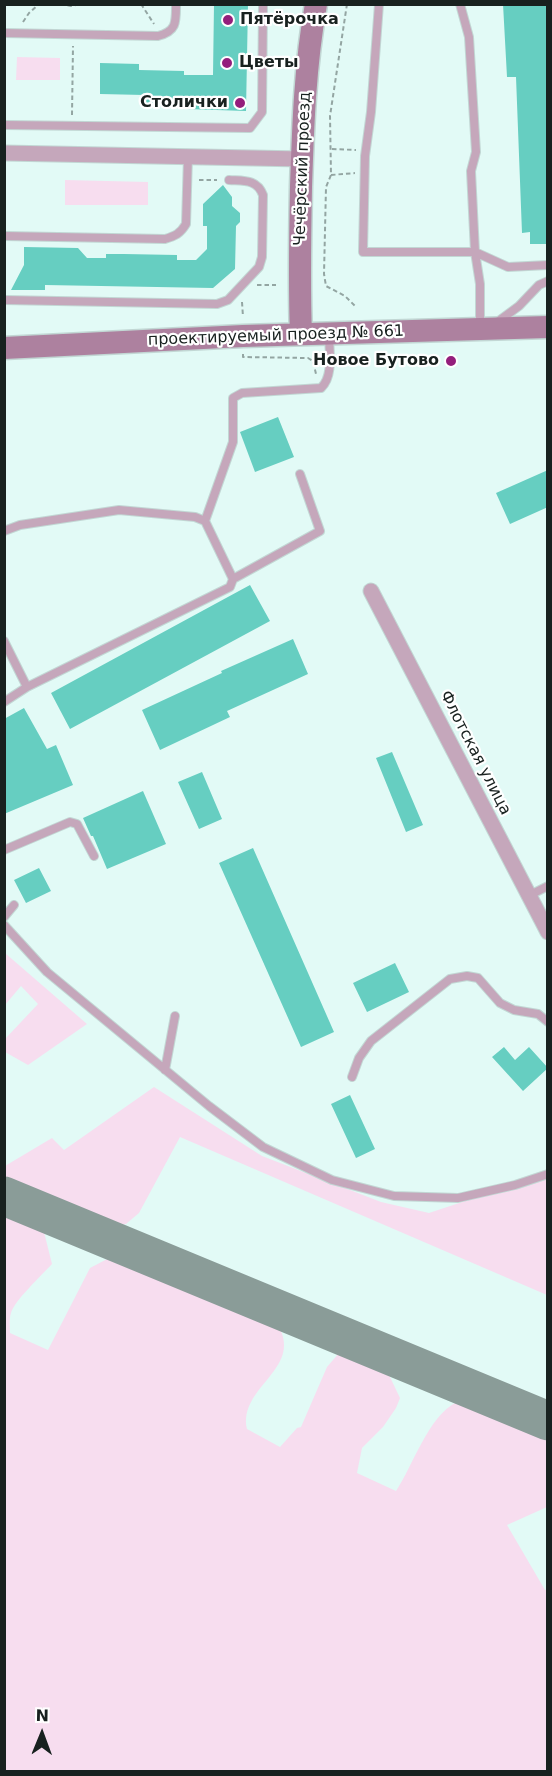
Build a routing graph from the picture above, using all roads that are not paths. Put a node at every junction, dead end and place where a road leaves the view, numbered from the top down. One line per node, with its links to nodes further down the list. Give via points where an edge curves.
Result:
1 (176, 4): 6 (lane, via 173,29 159,36)
2 (263, 4): 7 (lane, via 262,112 250,128)
3 (316, 4): 10 (main road, Чечёрский проезд, via 303,109)
4 (379, 4): 13 (lane, via 371,112 359,160 363,252)
5 (460, 4): 13 (lane, via 469,37 476,152 471,171)
6 (4, 33)
7 (4, 125)
8 (4, 153): 9 (street)
9 (188, 156): 10 (street); 12 (lane, via 186,224 175,237)
10 (302, 159): 20 (main road, Чечёрский проезд)
11 (229, 180): 16 (lane, via 254,182 263,195 262,257 257,271 225,302)
12 (4, 236)
13 (475, 252): 14 (lane, via 508,267); 18 (lane)
14 (548, 266)
15 (548, 281): 18 (lane)
16 (4, 300)
17 (548, 327): 18 (main road, проектируемый проезд № 661)
18 (484, 329): 19 (main road, проектируемый проезд № 661)
19 (329, 333): 20 (main road, проектируемый проезд № 661); 23 (lane, via 329,374 321,388 242,393 233,398 233,442)
20 (301, 334): 21 (main road, проектируемый проезд № 661)
21 (4, 348)
22 (300, 474): 25 (lane, via 320,531)
23 (205, 521): 24 (lane, via 119,510 20,525); 25 (lane)
24 (4, 531)
25 (233, 579): 28 (lane, via 230,587)
26 (370, 591): 33 (street, Флотская улица)
27 (4, 641): 28 (lane)
28 (27, 687): 29 (lane)
29 (4, 702)
30 (4, 850): 31 (lane, via 70,822 77,824)
31 (94, 856)
32 (548, 886): 33 (lane)
33 (528, 896): 37 (street, Флотская улица)
34 (14, 905): 35 (lane)
35 (4, 917)
36 (4, 925): 40 (lane, via 47,972)
37 (548, 932)
38 (175, 1016): 40 (lane)
39 (548, 1022): 41 (lane, via 538,1014 500,1003 478,978 450,979 371,1041 358,1058)
40 (165, 1070): 42 (lane, via 263,1147 332,1180 394,1196 458,1198)
41 (352, 1077)
42 (548, 1174)

